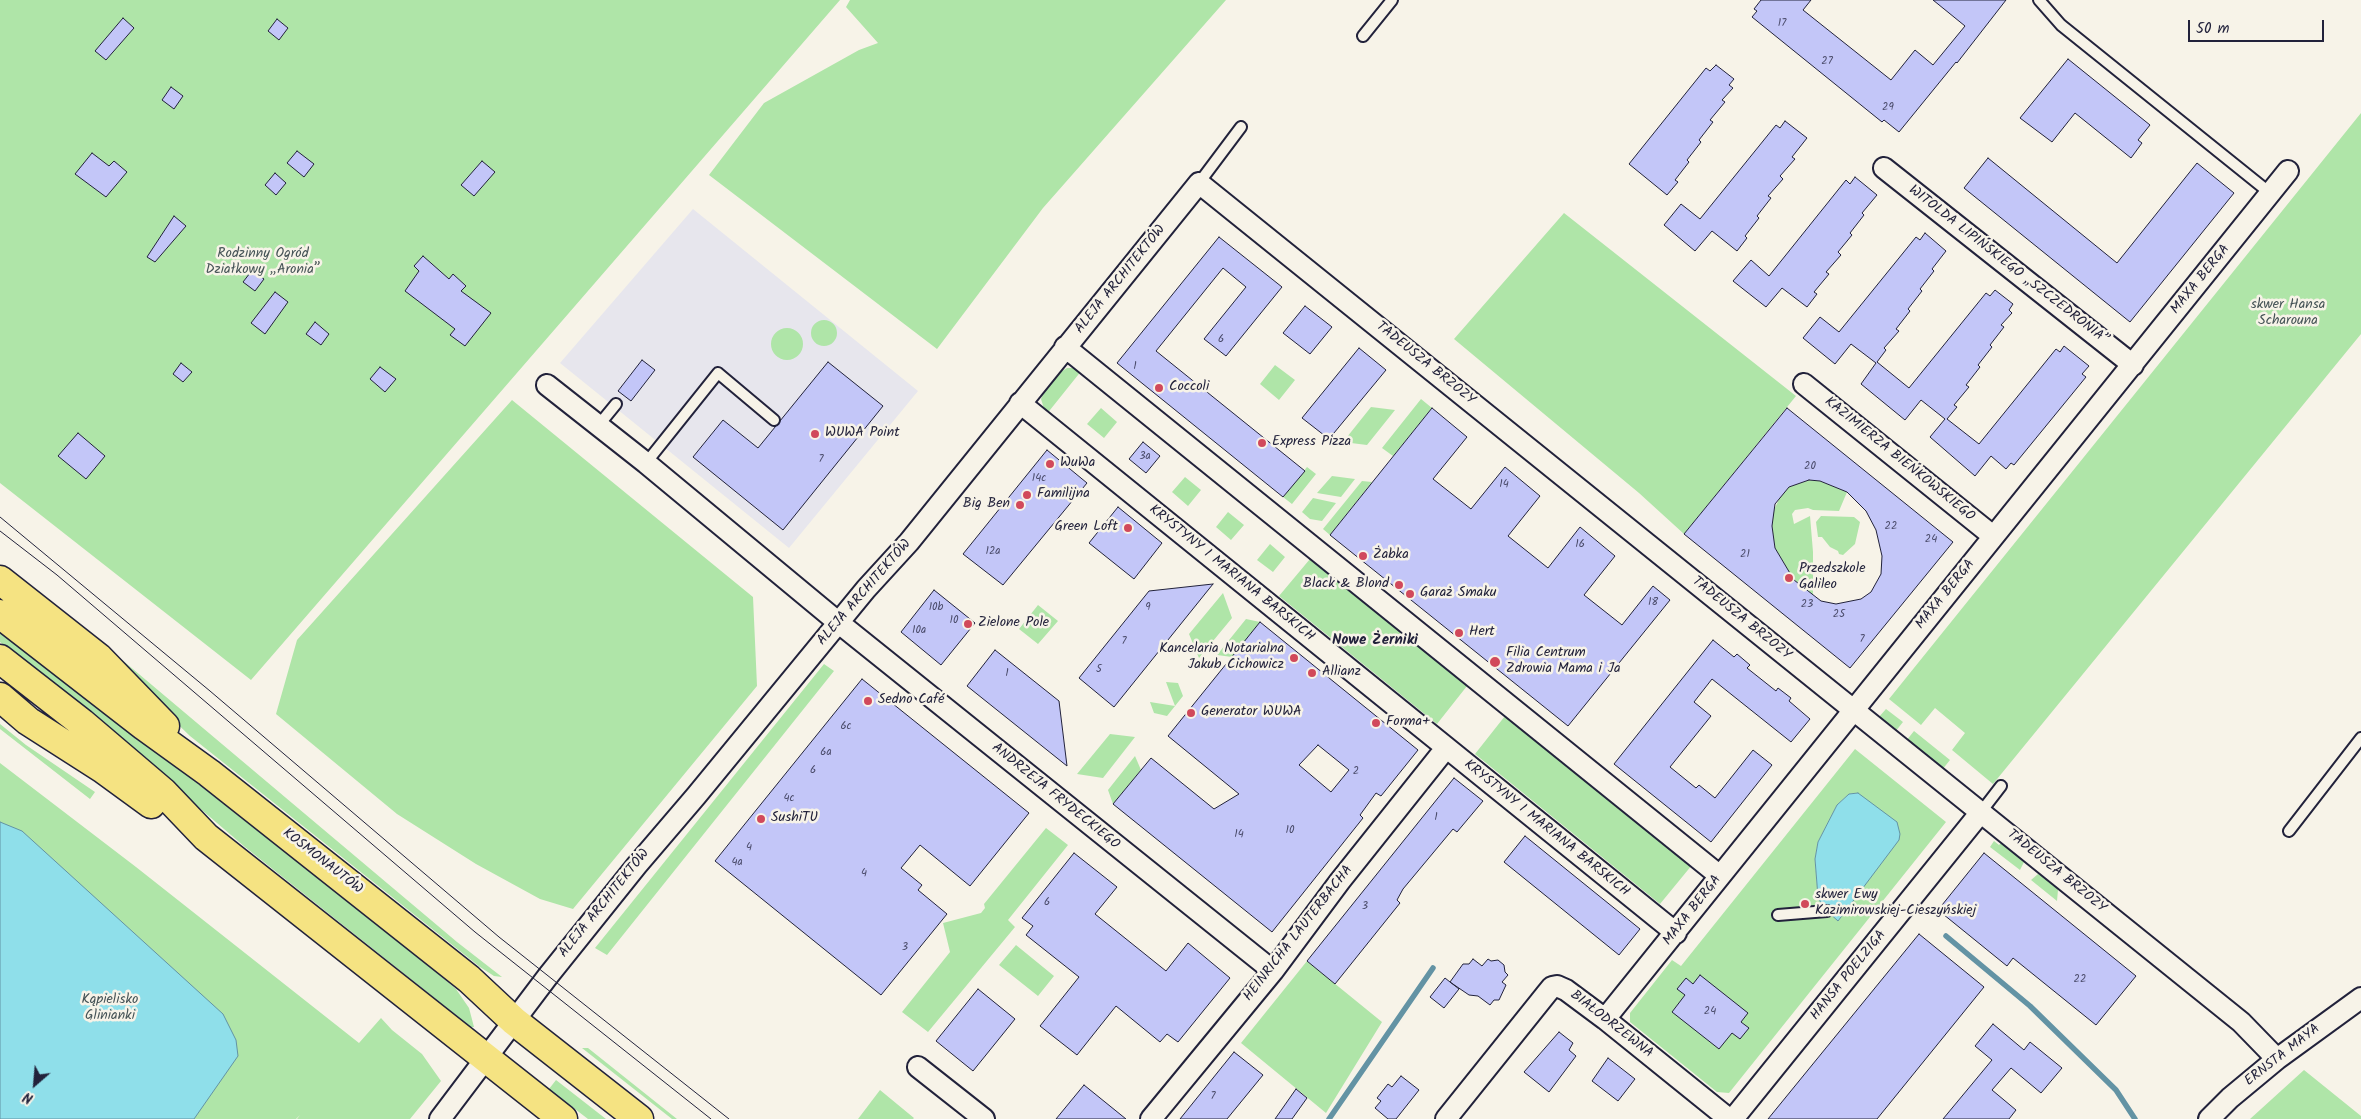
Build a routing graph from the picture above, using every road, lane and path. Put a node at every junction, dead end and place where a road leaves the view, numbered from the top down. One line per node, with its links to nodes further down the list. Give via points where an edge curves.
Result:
1 (1392, 0): 3 (lane)
2 (2039, 0): 8 (lane, via 2061,25)
3 (1363, 36)
4 (1241, 127): 7 (lane, ALEJA ARCHITEKTÓW)
5 (1884, 168): 10 (street, WITOLDA LIPIŃSKIEGO „SZCZEDRONIA”)
6 (2288, 171): 8 (street, MAXA BERGA)
7 (1199, 183): 9 (street, ALEJA ARCHITEKTÓW); 24 (street, TADEUSZA BRZOZY)
8 (2270, 194): 10 (street, MAXA BERGA)
9 (1065, 347): 13 (street, ALEJA ARCHITEKTÓW); 32 (street)
10 (2133, 365): 18 (street, MAXA BERGA)
11 (1804, 384): 18 (street, KAZIMIERZA BIEŃKOWSKIEGO)
12 (546, 385): 16 (street, ANDRZEJA FRYDECKIEGO)
13 (1020, 403): 21 (street, ALEJA ARCHITEKTÓW, via 915,535); 26 (street, KRYSTYNY I MARIANA BARSKICH)
14 (616, 404): 16 (lane)
15 (774, 420): 17 (lane, via 718,373)
16 (598, 426): 17 (street, ANDRZEJA FRYDECKIEGO)
17 (646, 463): 21 (street, ANDRZEJA FRYDECKIEGO)
18 (1993, 536): 24 (street, MAXA BERGA)
19 (0, 580): 27 (main road, via 100,658)
20 (0, 614): 27 (main road, KOSMONAUTÓW)
21 (839, 622): 36 (street, ANDRZEJA FRYDECKIEGO); 39 (street, ALEJA ARCHITEKTÓW, via 636,864)
22 (0, 659): 31 (main road, via 162,792)
23 (0, 697): 31 (main road, via 28,721 103,769 160,811)
24 (1854, 710): 29 (street, TADEUSZA BRZOZY); 32 (street, MAXA BERGA)
25 (2361, 738): 30 (lane)
26 (1446, 748): 35 (street, KRYSTYNY I MARIANA BARSKICH); 36 (street, HEINRICHA LAUTERBACHA)
27 (209, 773): 39 (main road, KOSMONAUTÓW, via 469,979)
28 (2001, 786): 29 (lane, HANSA POELZIGA)
29 (1981, 812): 41 (street, TADEUSZA BRZOZY, via 2251,1030); 49 (street, HANSA POELZIGA)
30 (2290, 831)
31 (206, 837): 40 (main road)
32 (1720, 876): 35 (street, MAXA BERGA)
33 (1827, 911): 34 (lane)
34 (1778, 915)
35 (1676, 933): 38 (street, MAXA BERGA)
36 (1272, 971): 47 (street, HEINRICHA LAUTERBACHA)
37 (2361, 998): 41 (street, ERNSTA MAYA)
38 (1605, 1020): 48 (street, BIAŁODRZEWNA, via 1566,990 1552,987); 49 (street, BIAŁODRZEWNA)
39 (514, 1021): 40 (street, ALEJA ARCHITEKTÓW); 45 (main road, KOSMONAUTÓW)
40 (486, 1058): 43 (street, ALEJA ARCHITEKTÓW); 44 (main road)
41 (2277, 1059): 50 (street, ERNSTA MAYA)
42 (918, 1067): 46 (street)
43 (440, 1119)
44 (563, 1119)
45 (639, 1119)
46 (984, 1119)
47 (1151, 1119)
48 (1446, 1119)
49 (1731, 1119)
50 (2209, 1119)

